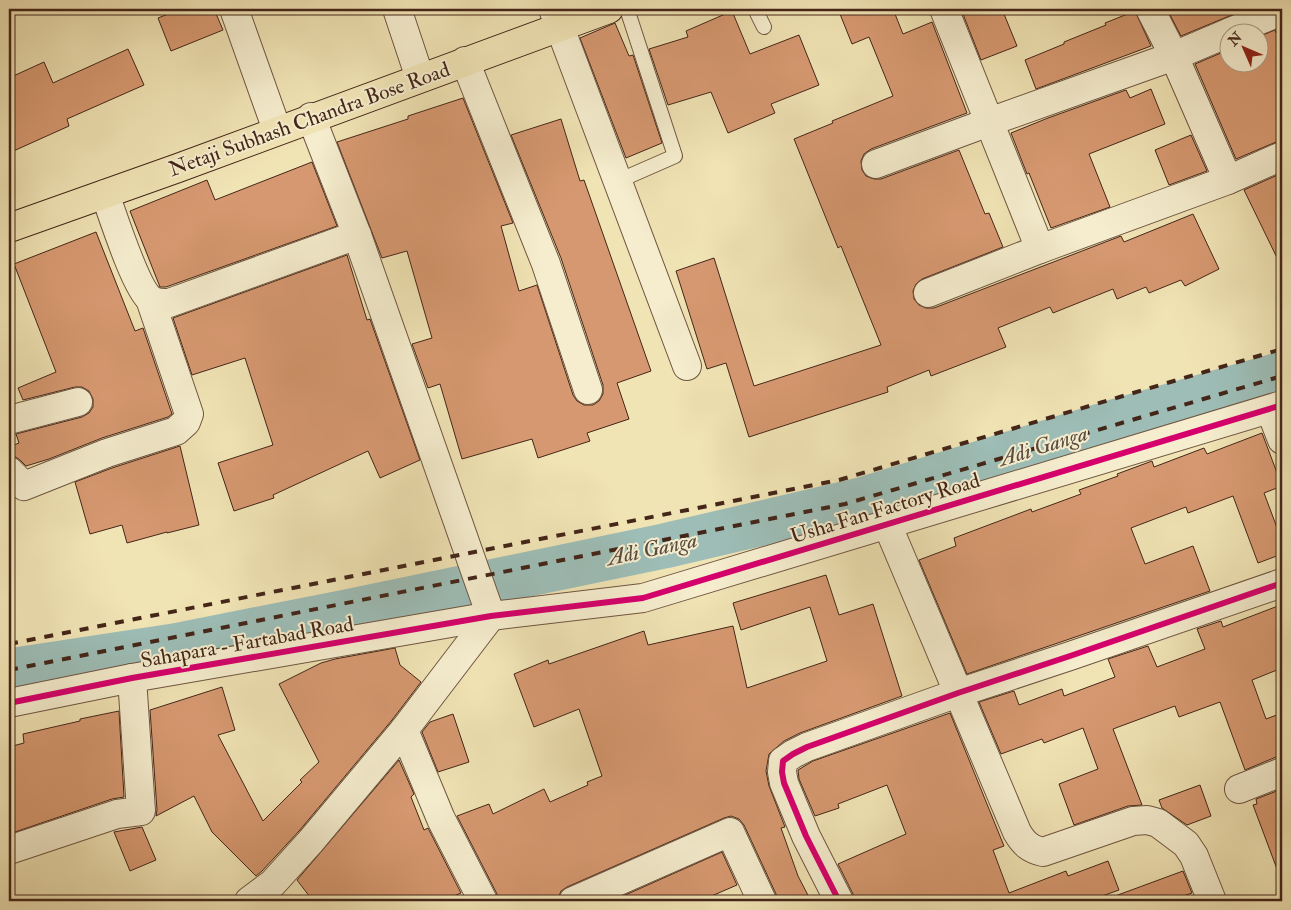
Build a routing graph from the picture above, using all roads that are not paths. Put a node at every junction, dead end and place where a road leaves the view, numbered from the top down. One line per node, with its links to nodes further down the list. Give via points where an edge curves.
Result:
1 (234, 9): 18 (street)
2 (397, 9): 15 (street)
3 (609, 9): 9 (main road, Netaji Subhash Chandra Bose Road)
4 (627, 9): 22 (lane, via 675,156)
5 (755, 9): 11 (lane)
6 (944, 9): 17 (street)
7 (1150, 9): 13 (street)
8 (1282, 11): 10 (street)
9 (557, 18): 14 (main road, Netaji Subhash Chandra Bose Road); 22 (street)
10 (1256, 22)
11 (764, 27)
12 (1218, 38): 13 (street)
13 (1174, 56): 17 (street); 21 (street)
14 (465, 62): 15 (main road, Netaji Subhash Chandra Bose Road); 30 (street, via 546,264)
15 (420, 78): 16 (main road, Netaji Subhash Chandra Bose Road)
16 (311, 117): 18 (main road, Netaji Subhash Chandra Bose Road); 25 (street)
17 (989, 122): 20 (street); 26 (street)
18 (277, 130): 23 (main road, Netaji Subhash Chandra Bose Road)
19 (1282, 156): 21 (street)
20 (876, 164)
21 (1228, 180): 26 (street)
22 (618, 181): 29 (street)
23 (105, 194): 24 (main road, Netaji Subhash Chandra Bose Road); 28 (street, via 139,284)
24 (9, 228)
25 (357, 235): 28 (street, via 169,303); 38 (street)
26 (1040, 249): 27 (street)
27 (928, 293)
28 (150, 299): 35 (street, via 189,414 186,422 176,431 107,453 24,486)
29 (687, 366)
30 (588, 390)
31 (78, 402): 33 (street)
32 (1276, 407): 34 (street); 36 (street, Usha Fan Factory Road)
33 (9, 420)
34 (1282, 440)
35 (9, 471)
36 (887, 524): 38 (street, Usha Fan Factory Road, via 643,598); 40 (street)
37 (1282, 582): 40 (street)
38 (491, 616): 39 (street, Sahapara - Fartabad Road); 42 (street)
39 (132, 678): 41 (street, Sahapara - Fartabad Road); 45 (street, via 141,811 118,814)
40 (958, 693): 50 (street, via 807,747 783,761 784,783); 51 (street, via 1024,843 1043,852 1133,821 1158,823 1186,844)
41 (9, 703)
42 (404, 730): 46 (street, via 273,883); 47 (street, via 441,819)
43 (1282, 772): 44 (street)
44 (1239, 789)
45 (9, 850)
46 (249, 901)
47 (483, 901)
48 (572, 901): 49 (street, via 730,832)
49 (762, 901)
50 (838, 901)
51 (1212, 901)

